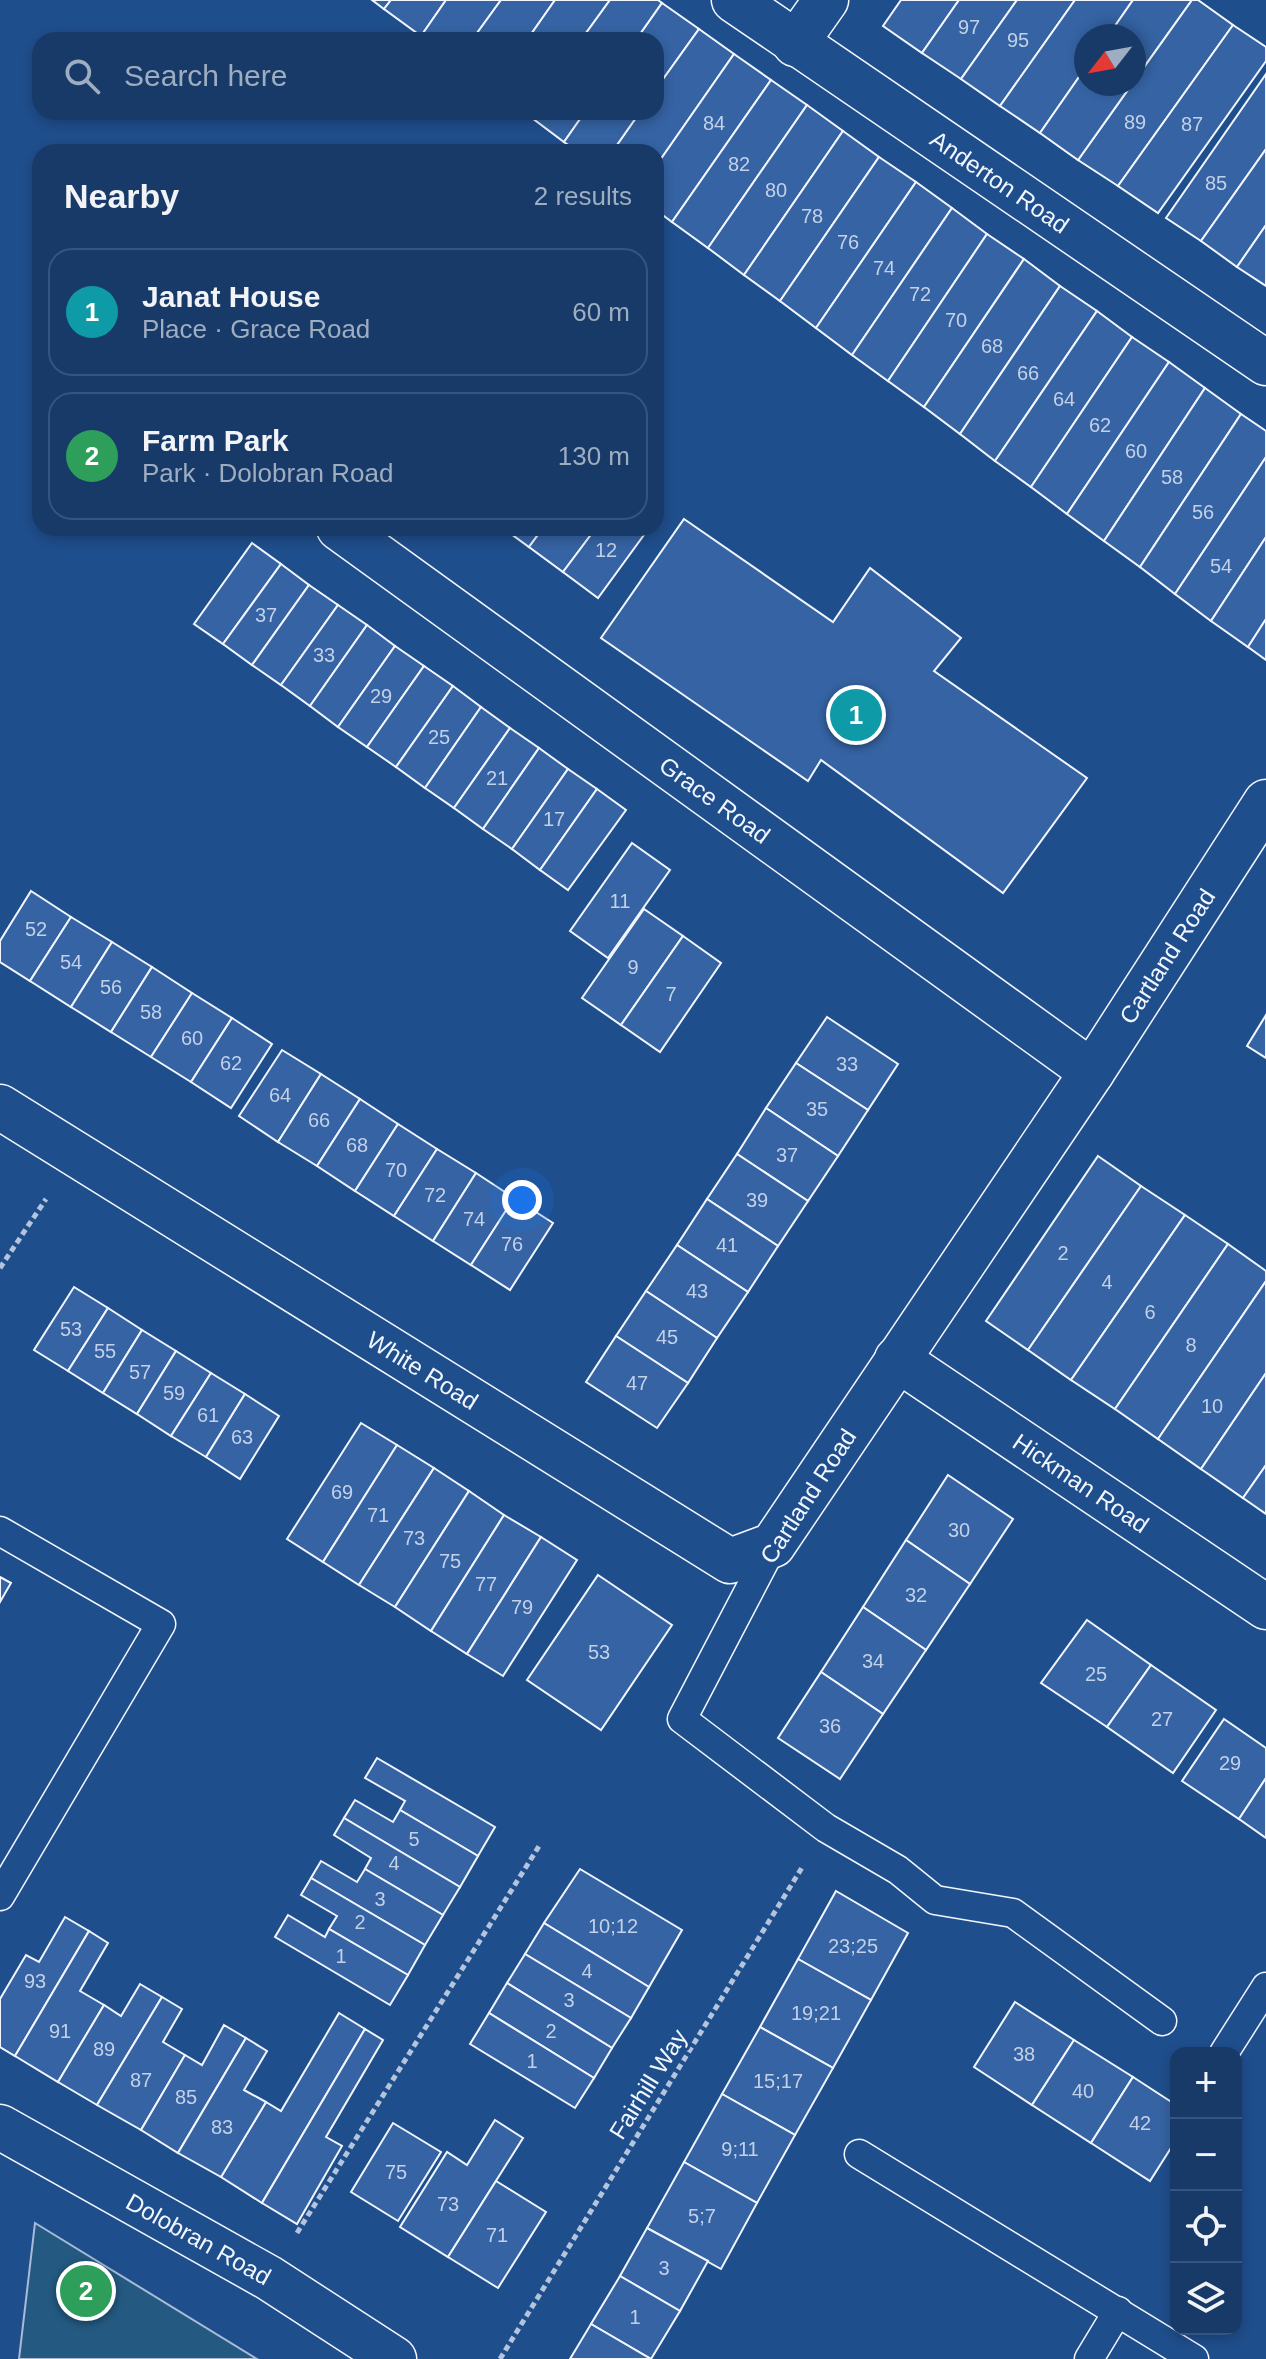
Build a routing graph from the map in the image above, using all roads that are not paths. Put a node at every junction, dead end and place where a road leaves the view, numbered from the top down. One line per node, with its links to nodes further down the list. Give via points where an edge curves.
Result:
1 (734, 0): 3 (street, Anderton Road)
2 (826, 0): 3 (street)
3 (795, 44): 4 (street, Anderton Road)
4 (1266, 363)
5 (350, 536): 7 (street, Grace Road)
6 (1266, 802): 7 (street, Cartland Road)
7 (1092, 1072): 9 (street, Cartland Road)
8 (0, 1107): 11 (street, White Road, via 730,1561)
9 (897, 1359): 11 (street, Cartland Road); 12 (street, Hickman Road)
10 (0, 1531): 13 (lane, via 161,1624)
11 (773, 1545): 15 (lane, Cartland Road, via 682,1719 826,1828 898,1870 935,1900 1013,1913)
12 (1266, 1607)
13 (0, 1896)
14 (1266, 1987): 16 (lane)
15 (1162, 2021)
16 (1228, 2047)
17 (0, 2127): 20 (street, Dolobran Road, via 269,2278)
18 (859, 2154): 19 (lane)
19 (1118, 2311): 21 (lane); 22 (lane)
20 (394, 2359)
21 (1089, 2359)
22 (1194, 2359)

